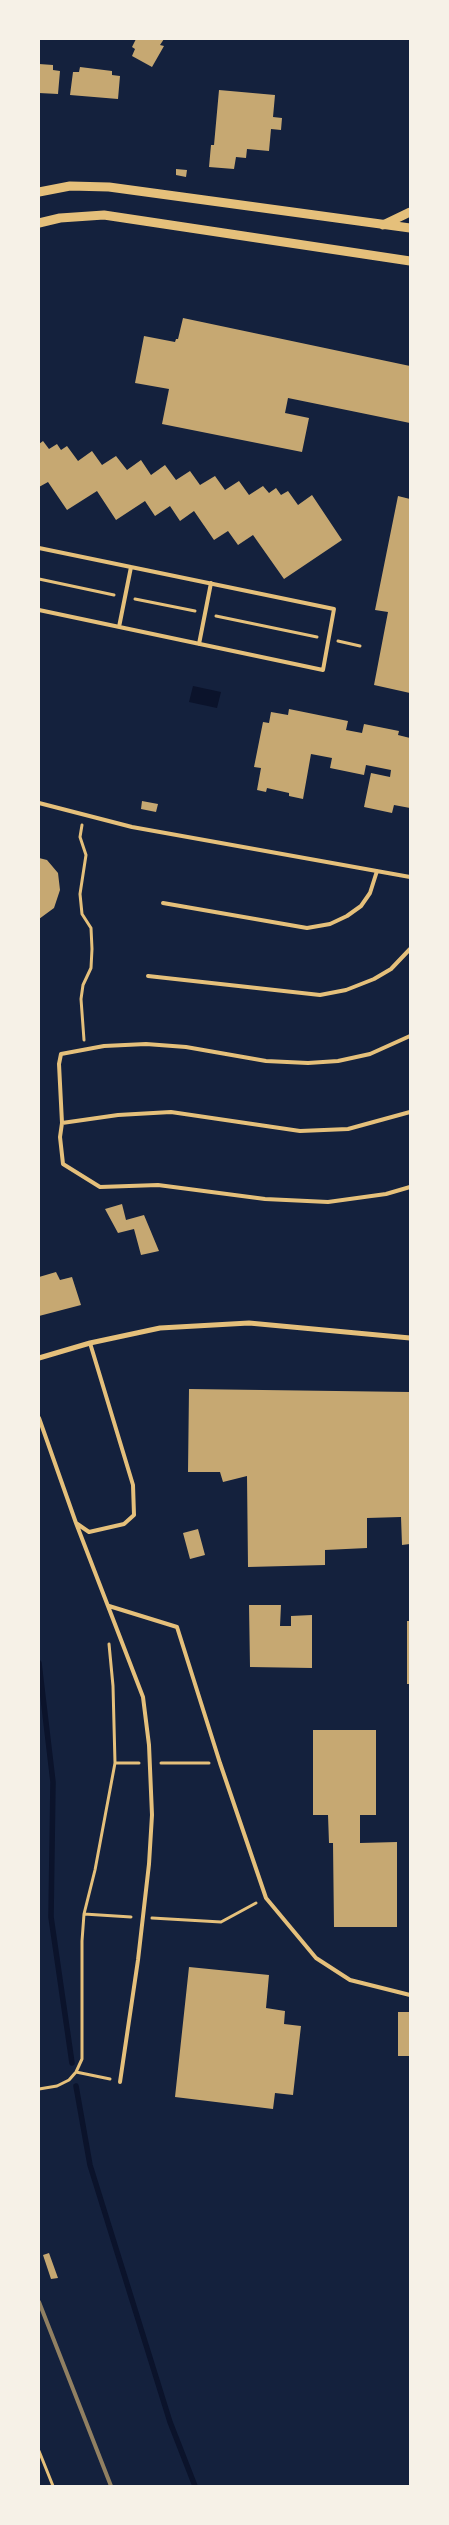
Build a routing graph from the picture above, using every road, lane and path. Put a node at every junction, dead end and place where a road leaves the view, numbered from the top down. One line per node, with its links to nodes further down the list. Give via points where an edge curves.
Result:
1 (39, 192): 4 (street, via 70,186 109,187)
2 (410, 212): 4 (street)
3 (39, 223): 6 (street, via 104,215)
4 (383, 225): 5 (street)
5 (410, 228)
6 (410, 261)
7 (39, 548): 8 (lane)
8 (131, 567): 9 (lane); 11 (lane)
9 (212, 583): 12 (lane); 12 (lane, via 334,609 323,670)
10 (39, 610): 11 (lane)
11 (119, 627): 12 (lane)
12 (199, 644)
13 (39, 803): 14 (lane)
14 (84, 814): 15 (lane, via 132,827); 21 (path, via 80,837 86,855 80,894 82,914 91,928 92,949 91,968 81,999)
15 (378, 871): 16 (lane); 17 (lane, via 361,906 330,924 307,928)
16 (410, 877)
17 (162, 903)
18 (410, 949): 19 (lane, via 392,969 374,979 346,990 320,995)
19 (148, 976)
20 (410, 1036): 21 (lane, via 370,1054 308,1063 266,1061 186,1047 146,1044)
21 (85, 1050): 23 (lane, via 61,1054)
22 (410, 1112): 23 (lane, via 348,1129 300,1131 171,1112)
23 (62, 1123): 24 (lane, via 63,1164 100,1188 158,1185 265,1199 328,1202 386,1194)
24 (410, 1187)
25 (410, 1338): 26 (street, via 249,1323 160,1328)
26 (90, 1343): 27 (street); 29 (lane, via 133,1485 134,1515 124,1524 88,1532)
27 (39, 1358)
28 (39, 1418): 29 (lane)
29 (76, 1523): 30 (lane)
30 (109, 1606): 33 (lane, via 143,1697); 34 (lane, via 177,1627)
31 (109, 1642): 32 (path)
32 (115, 1763): 33 (path); 36 (path)
33 (150, 1763): 34 (path); 37 (lane, via 152,1816)
34 (220, 1763): 35 (lane)
35 (266, 1898): 37 (path, via 221,1922); 38 (lane, via 316,1958 350,1980)
36 (84, 1914): 37 (path); 39 (path, via 82,2059)
37 (143, 1918): 40 (lane)
38 (410, 1996)
39 (76, 2072): 40 (path); 41 (path, via 56,2086)
40 (120, 2082)
41 (39, 2089)
42 (39, 2451): 43 (path)
43 (53, 2486)

